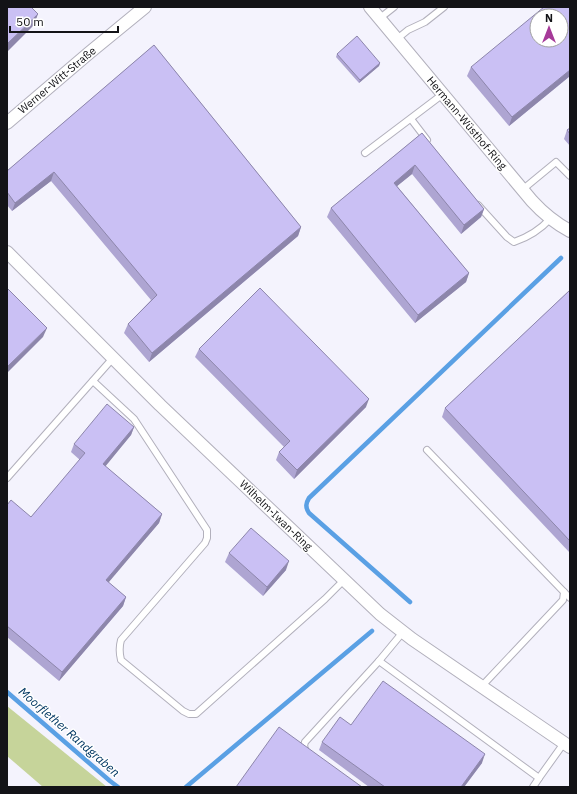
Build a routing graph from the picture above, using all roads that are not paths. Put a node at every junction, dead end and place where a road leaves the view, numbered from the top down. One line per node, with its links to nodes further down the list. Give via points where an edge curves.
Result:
1 (145, 7): 9 (street, Werner-Witt-Straße)
2 (370, 7): 5 (street, Hermann-Wüsthof-Ring)
3 (394, 7): 5 (lane)
4 (444, 7): 6 (lane)
5 (380, 18): 6 (street, Hermann-Wüsthof-Ring)
6 (397, 39): 7 (street, Hermann-Wüsthof-Ring)
7 (443, 94): 8 (lane); 13 (street, Hermann-Wüsthof-Ring)
8 (411, 119): 10 (lane); 11 (lane)
9 (7, 123)
10 (429, 143)
11 (365, 153)
12 (570, 176): 13 (lane, via 556,162)
13 (522, 190): 15 (street, Hermann-Wüsthof-Ring)
14 (475, 201): 15 (lane, via 514,242 532,234)
15 (551, 218): 16 (street, Hermann-Wüsthof-Ring)
16 (570, 231)
17 (7, 252): 18 (street, Wilhelm-Iwan-Ring)
18 (113, 358): 19 (lane); 22 (street, Wilhelm-Iwan-Ring)
19 (93, 381): 21 (lane); 22 (lane, via 134,419 207,530 205,543 121,640 119,648 121,660 183,711 196,714 326,599)
20 (427, 450): 23 (lane)
21 (7, 478)
22 (344, 580): 25 (street, Wilhelm-Iwan-Ring)
23 (564, 592): 24 (lane); 27 (lane, via 563,600)
24 (570, 598)
25 (403, 632): 26 (lane); 27 (street, Wilhelm-Iwan-Ring)
26 (379, 661): 29 (lane, via 305,742 307,753); 30 (lane)
27 (481, 687): 28 (street, Wilhelm-Iwan-Ring)
28 (567, 745): 30 (lane)
29 (313, 757)
30 (539, 778): 31 (lane)
31 (533, 787)

